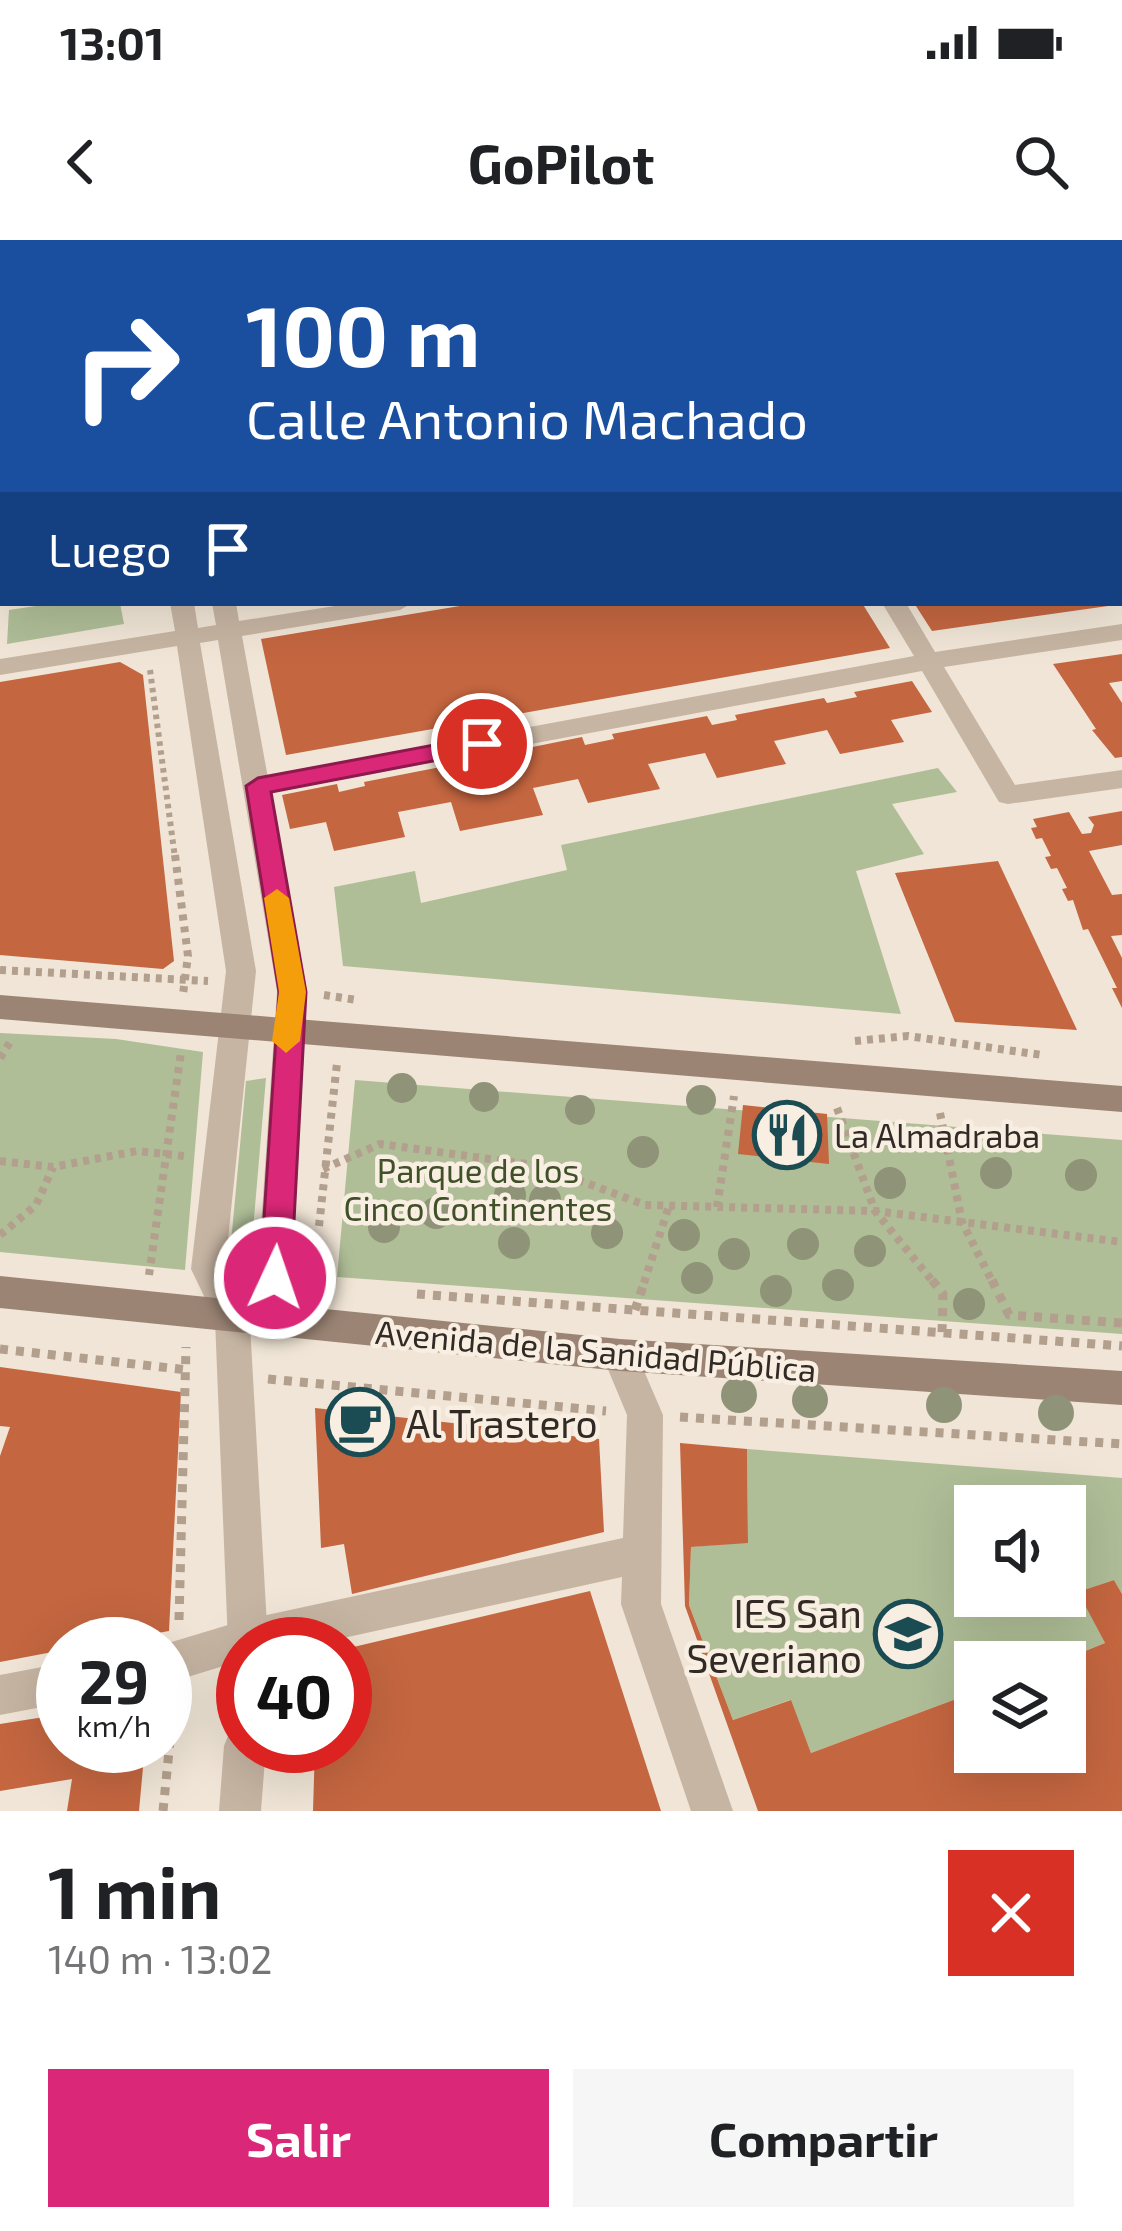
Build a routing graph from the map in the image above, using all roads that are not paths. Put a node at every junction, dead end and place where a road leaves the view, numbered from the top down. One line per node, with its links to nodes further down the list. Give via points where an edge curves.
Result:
1 (183, 606): 6 (street)
2 (360, 606): 4 (street)
3 (896, 606): 7 (street)
4 (227, 616): 6 (street); 10 (street)
5 (1122, 632): 7 (street)
6 (190, 636): 8 (street); 12 (street, via 241,971)
7 (931, 661): 9 (street, via 1008,795); 10 (street)
8 (0, 667)
9 (1113, 780)
10 (258, 786): 13 (street, via 292,992)
11 (0, 1007): 12 (main road, via 182,1035)
12 (237, 1024): 13 (main road); 16 (street, via 208,1270)
13 (286, 1030): 14 (main road); 16 (street, via 275,1278)
14 (1122, 1099)
15 (0, 1292): 16 (main road, Avenida de la Sanidad Pública)
16 (232, 1318): 17 (main road, Avenida de la Sanidad Pública); 20 (street)
17 (620, 1355): 18 (main road, Avenida de la Sanidad Pública); 19 (street, via 645,1415)
18 (1122, 1388)
19 (639, 1555): 21 (street); 26 (street, via 641,1604)
20 (247, 1617)
21 (360, 1617)
22 (36, 1688): 23 (street)
23 (0, 1695)
24 (243, 1773): 25 (street)
25 (240, 1811)
26 (712, 1811)

